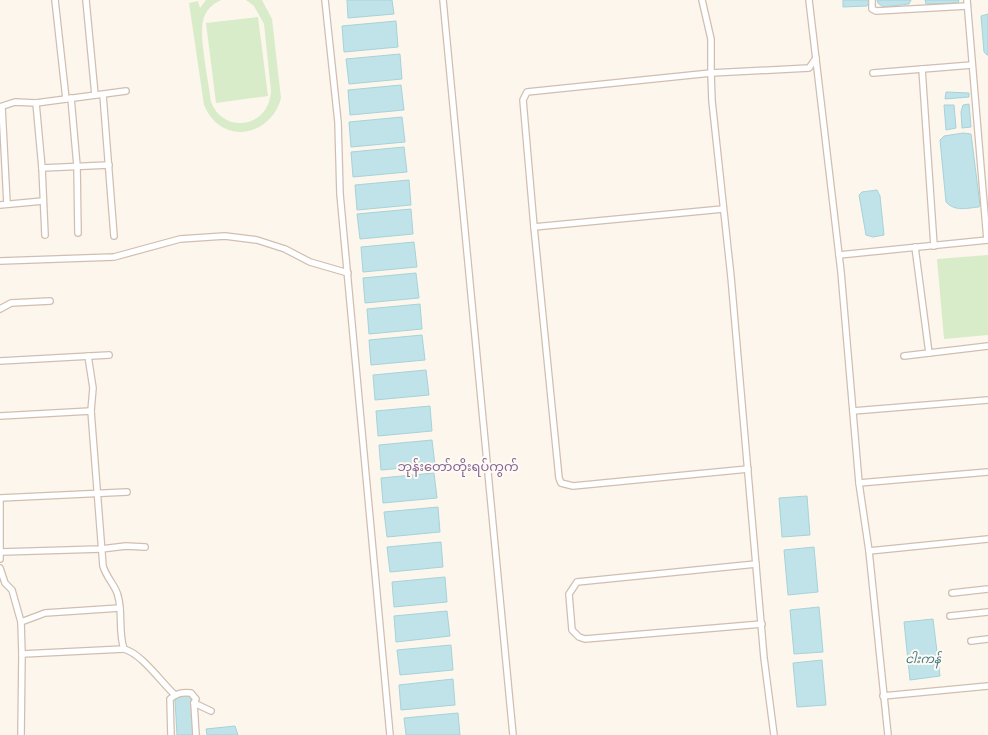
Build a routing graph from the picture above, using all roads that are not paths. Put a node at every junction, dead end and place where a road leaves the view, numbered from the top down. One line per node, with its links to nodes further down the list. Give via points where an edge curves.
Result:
1 (56, 0): 17 (street)
2 (86, 0): 15 (street)
3 (325, 0): 36 (street, via 338,122 340,194)
4 (442, 0): 83 (street)
5 (702, 0): 12 (street, via 711,38)
6 (809, 0): 9 (street)
7 (872, 0): 8 (street, via 872,9 876,11)
8 (967, 3): 10 (street)
9 (816, 58): 12 (street, via 808,68); 34 (street)
10 (972, 65): 11 (street); 31 (street)
11 (922, 69): 13 (street); 32 (street)
12 (711, 73): 26 (street); 27 (street, via 527,92 523,100)
13 (873, 73)
14 (126, 91): 16 (street)
15 (95, 95): 16 (street); 17 (street)
16 (103, 95): 20 (street)
17 (68, 99): 18 (street); 21 (street)
18 (36, 103): 19 (street, via 16,102); 22 (street)
19 (1, 107): 24 (street)
20 (109, 165): 21 (street); 30 (street)
21 (77, 166): 22 (street); 28 (street)
22 (42, 168): 23 (street)
23 (43, 201): 24 (street); 29 (street)
24 (7, 204): 25 (street)
25 (0, 205)
26 (723, 209): 27 (street); 49 (street)
27 (534, 227): 49 (street, via 561,483 573,486)
28 (78, 233)
29 (45, 235)
30 (114, 236)
31 (988, 240): 32 (street)
32 (934, 246): 33 (street)
33 (915, 247): 34 (street); 40 (street)
34 (839, 254): 47 (street)
35 (0, 260): 36 (street, via 114,257 180,239 225,236 257,240 284,249 310,262)
36 (348, 273): 82 (street)
37 (50, 301): 38 (street, via 11,303)
38 (0, 309)
39 (988, 346): 40 (street)
40 (929, 353): 43 (street)
41 (109, 355): 42 (street)
42 (88, 356): 44 (street); 46 (street, via 93,388)
43 (904, 356)
44 (0, 361)
45 (988, 400): 47 (street)
46 (91, 411): 48 (street); 53 (street)
47 (853, 411): 51 (street)
48 (0, 416)
49 (748, 469): 61 (street)
50 (988, 472): 51 (street)
51 (859, 483): 58 (street)
52 (127, 492): 53 (street)
53 (96, 494): 54 (street); 57 (street)
54 (0, 499): 59 (street)
55 (988, 539): 58 (street)
56 (145, 547): 57 (street)
57 (101, 549): 59 (street); 65 (street, via 103,566 108,580 116,590)
58 (869, 551): 76 (street)
59 (1, 552): 60 (street)
60 (0, 559)
61 (756, 564): 69 (street); 69 (street, via 578,582 569,594 572,630 578,637 585,639)
62 (0, 568): 68 (street, via 5,583 12,590)
63 (988, 589): 64 (street)
64 (952, 593)
65 (120, 608): 68 (street, via 45,613); 72 (street, via 121,640)
66 (988, 612): 67 (street)
67 (950, 616)
68 (21, 622): 73 (street)
69 (762, 624): 84 (street)
70 (988, 639): 71 (street)
71 (971, 641)
72 (124, 648): 73 (street); 75 (street, via 145,663 160,682)
73 (22, 654): 79 (street)
74 (988, 686): 76 (street)
75 (175, 695): 77 (street, via 191,693 196,699); 80 (street, via 170,703)
76 (883, 696): 85 (street)
77 (194, 703): 78 (street); 81 (street)
78 (211, 711)
79 (21, 735)
80 (171, 735)
81 (196, 735)
82 (390, 735)
83 (513, 735)
84 (774, 735)
85 (888, 735)

